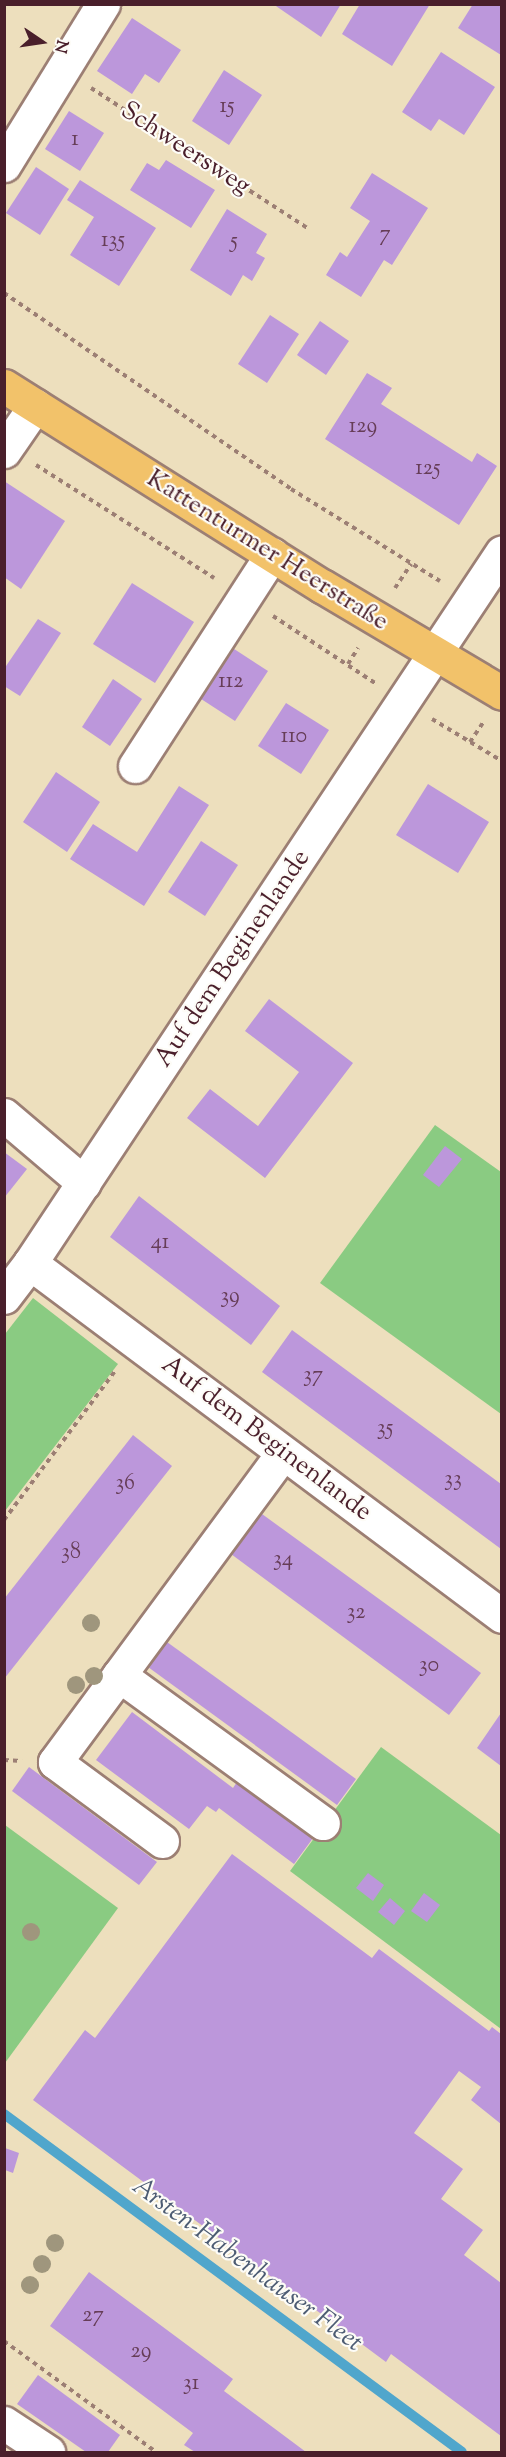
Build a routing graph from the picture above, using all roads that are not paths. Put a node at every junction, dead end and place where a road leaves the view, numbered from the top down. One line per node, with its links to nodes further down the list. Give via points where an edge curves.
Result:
1 (103, 4): 2 (street)
2 (4, 165)
3 (4, 386): 4 (main road, Kattenturmer Heerstraße)
4 (34, 406): 5 (street); 7 (main road, Kattenturmer Heerstraße)
5 (4, 451)
6 (501, 552): 8 (street, Auf dem Beginenlande)
7 (272, 554): 8 (main road, Kattenturmer Heerstraße); 10 (street)
8 (436, 654): 9 (main road, Kattenturmer Heerstraße); 12 (street, Auf dem Beginenlande)
9 (501, 693)
10 (135, 766)
11 (4, 1115): 12 (street)
12 (84, 1183): 13 (street, Auf dem Beginenlande)
13 (30, 1263): 14 (street, Auf dem Beginenlande); 15 (street, Auf dem Beginenlande)
14 (4, 1297)
15 (283, 1453): 16 (street, Auf dem Beginenlande); 17 (street)
16 (501, 1616)
17 (119, 1675): 18 (street); 19 (street, via 55,1762)
18 (323, 1823)
19 (162, 1841)
20 (4, 2423): 21 (street)
21 (48, 2452)

